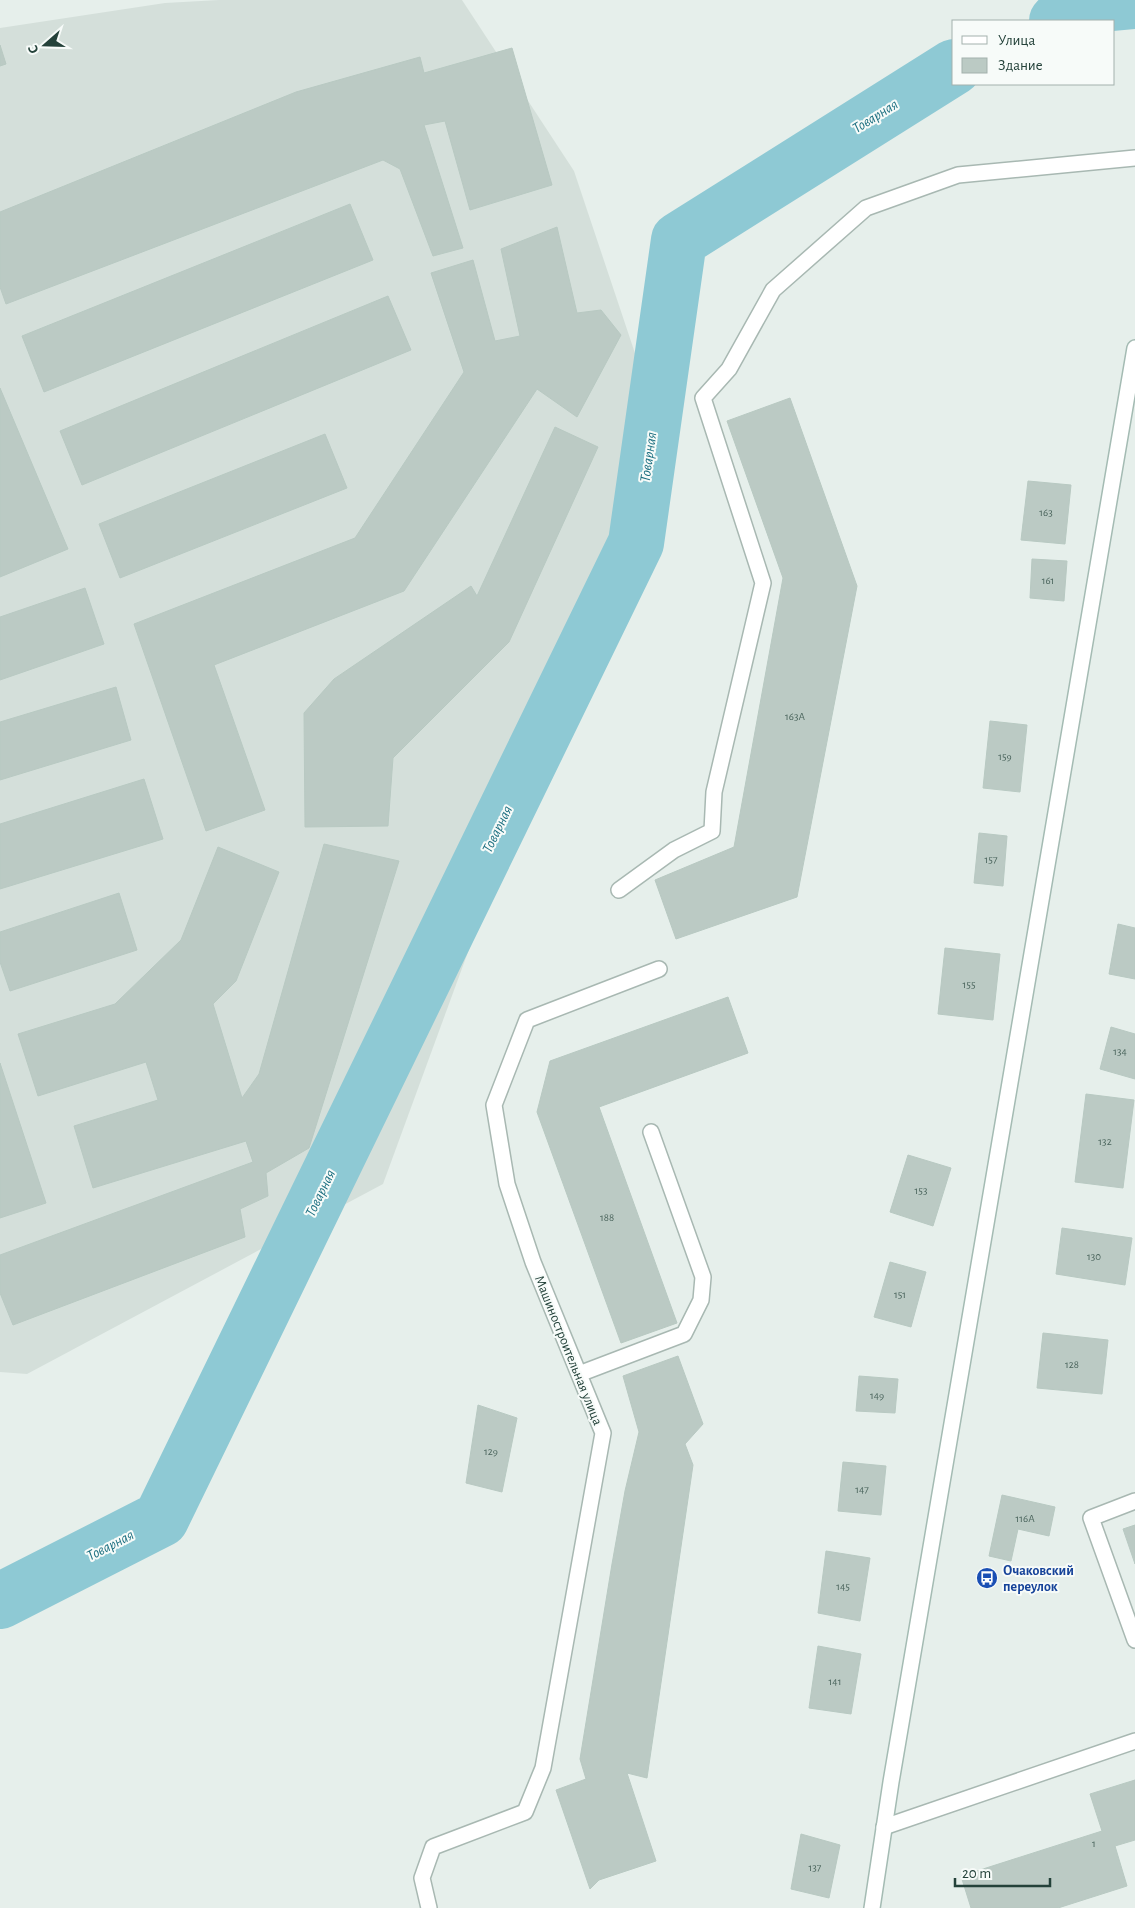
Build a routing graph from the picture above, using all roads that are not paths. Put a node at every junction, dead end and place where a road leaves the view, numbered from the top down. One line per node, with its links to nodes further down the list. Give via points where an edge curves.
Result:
1 (1135, 158): 3 (main road, via 958,175 893,198 866,208 774,290 729,369 702,398 763,583 714,792 712,831 674,850)
2 (1135, 348): 10 (main road)
3 (619, 890)
4 (659, 969): 6 (main road, Машиностроительная улица, via 527,1020 494,1105 507,1184 533,1262)
5 (651, 1132): 6 (main road, via 703,1276 701,1300 684,1334)
6 (579, 1374): 11 (main road, Машиностроительная улица, via 603,1433 543,1768 525,1812 433,1847 422,1878)
7 (1135, 1501): 8 (main road, via 1091,1518)
8 (1135, 1640)
9 (1135, 1741): 10 (main road)
10 (884, 1827): 12 (main road)
11 (429, 1908)
12 (872, 1908)

